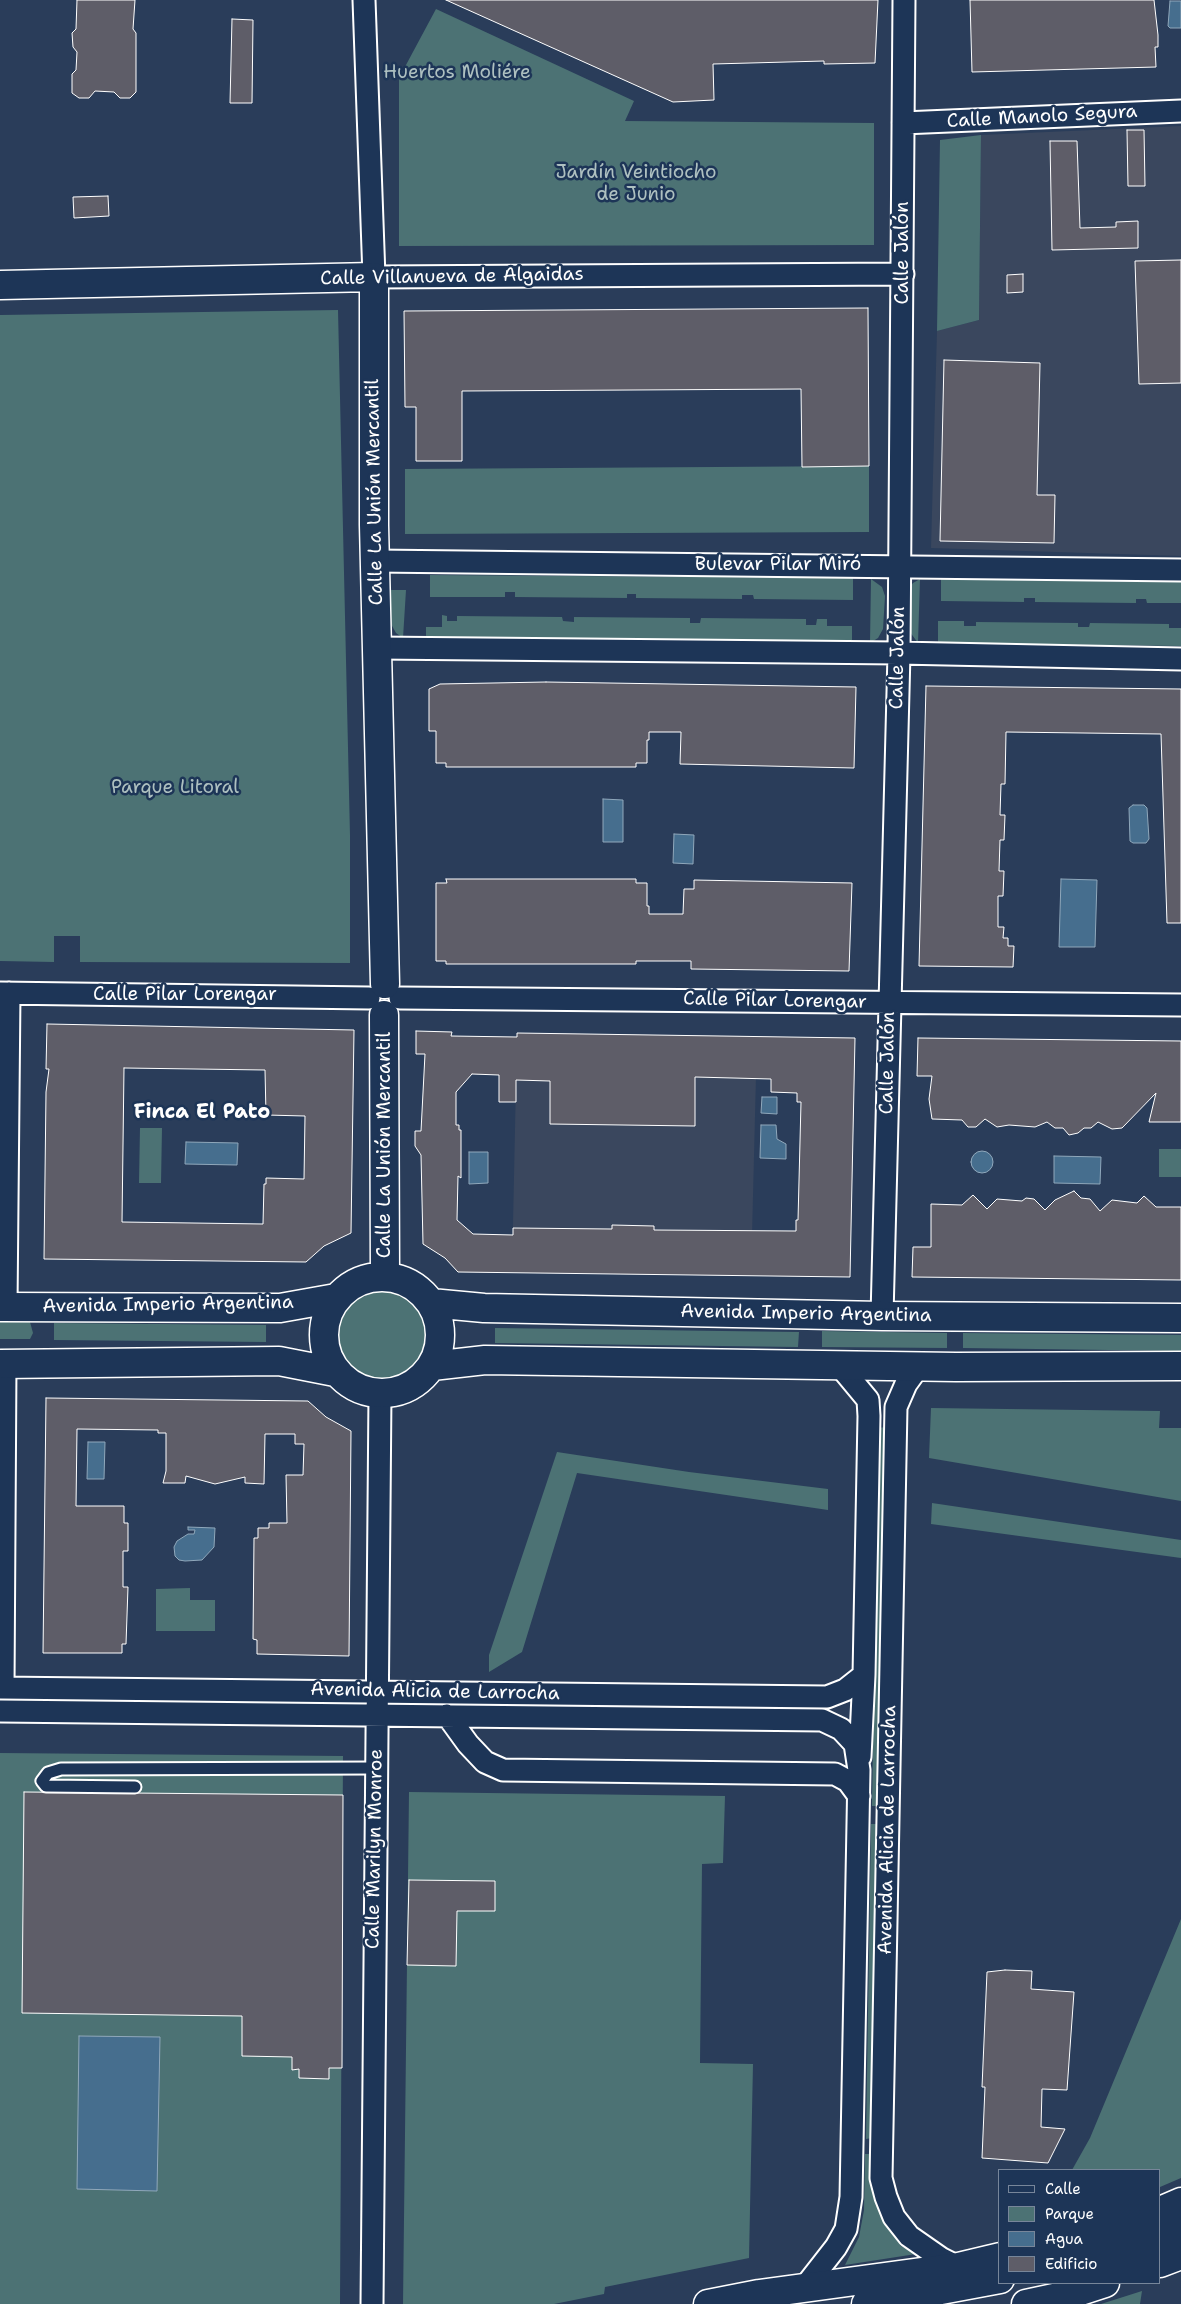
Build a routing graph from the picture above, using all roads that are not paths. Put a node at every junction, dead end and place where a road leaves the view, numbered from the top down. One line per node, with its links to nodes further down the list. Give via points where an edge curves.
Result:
1 (364, 0): 6 (street, Calle La Unión Mercantil)
2 (904, 0): 4 (street, Calle Jalón)
3 (1181, 111): 4 (street, Calle Manolo Segura)
4 (904, 123): 5 (street, Calle Jalón)
5 (903, 274): 6 (street, Calle Villanueva de Algaidas); 9 (street, Calle Jalón)
6 (374, 277): 7 (street, Calle Villanueva de Algaidas); 8 (street, Calle La Unión Mercantil)
7 (0, 285)
8 (374, 561): 9 (street, Bulevar Pilar Miró); 11 (street, Calle La Unión Mercantil)
9 (899, 566): 10 (street, Bulevar Pilar Miró); 12 (street, Calle Jalón)
10 (1181, 570)
11 (377, 648): 12 (street); 15 (street, Calle La Unión Mercantil)
12 (899, 653): 13 (street); 16 (street, Calle Jalón)
13 (1181, 659)
14 (4, 993): 15 (street, Calle Pilar Lorengar); 21 (street)
15 (384, 999): 16 (street, Calle Pilar Lorengar); 18 (street, Calle La Unión Mercantil)
16 (890, 1002): 17 (street, Calle Pilar Lorengar); 22 (street, Calle Jalón)
17 (1181, 1005)
18 (385, 1276): 19 (street, via 358,1281); 20 (street, via 403,1280 419,1289)
19 (336, 1298): 21 (street, Avenida Imperio Argentina, via 280,1308); 29 (street, via 324,1321 324,1348)
20 (432, 1303): 22 (street, Avenida Imperio Argentina, via 484,1308); 26 (street, via 440,1324 440,1345)
21 (3, 1307)
22 (882, 1316): 23 (street, Avenida Imperio Argentina)
23 (1181, 1318)
24 (3, 1364): 29 (street, via 279,1361); 32 (street)
25 (839, 1365): 26 (street, via 484,1360); 27 (street); 31 (street, Avenida Alicia de Larrocha, via 868,1400)
26 (432, 1366): 30 (street, via 419,1381 400,1391)
27 (919, 1366): 28 (street); 48 (street, Avenida Alicia de Larrocha, via 906,1384 896,1407 882,2178 894,2217 909,2236)
28 (1181, 1366)
29 (335, 1372): 30 (street, via 363,1392)
30 (380, 1394): 33 (street, Calle Marilyn Monroe)
31 (864, 1675): 33 (street, Avenida Alicia de Larrocha, via 845,1690 827,1697 443,1694); 38 (street, Avenida Alicia de Larrocha)
32 (1, 1688): 33 (street, Avenida Alicia de Larrocha)
33 (378, 1690): 36 (street, Calle Marilyn Monroe)
34 (0, 1711): 36 (street, Avenida Alicia de Larrocha)
35 (446, 1715): 36 (street, Avenida Alicia de Larrocha); 38 (street, Avenida Alicia de Larrocha, via 822,1720 842,1728 855,1744); 40 (street, Avenida Alicia de Larrocha, via 485,1762 504,1770 835,1774 848,1781)
36 (377, 1716): 37 (street, Calle Marilyn Monroe)
37 (375, 1768): 39 (lane, via 61,1769 48,1774 42,1781 46,1786); 52 (street, Calle Marilyn Monroe)
38 (859, 1770): 40 (street, Avenida Alicia de Larrocha)
39 (135, 1788)
40 (859, 1796): 51 (street, Avenida Alicia de Larrocha, via 851,2198 846,2229)
41 (1181, 2202): 42 (street)
42 (1161, 2210)
43 (1181, 2230): 44 (street)
44 (1161, 2237)
45 (1181, 2255): 47 (street)
46 (998, 2257): 48 (street)
47 (1161, 2263)
48 (958, 2267): 51 (street)
49 (998, 2280): 54 (street)
50 (1102, 2284): 55 (street)
51 (804, 2288): 53 (street)
52 (372, 2304)
53 (708, 2304)
54 (866, 2304)
55 (1026, 2304)

